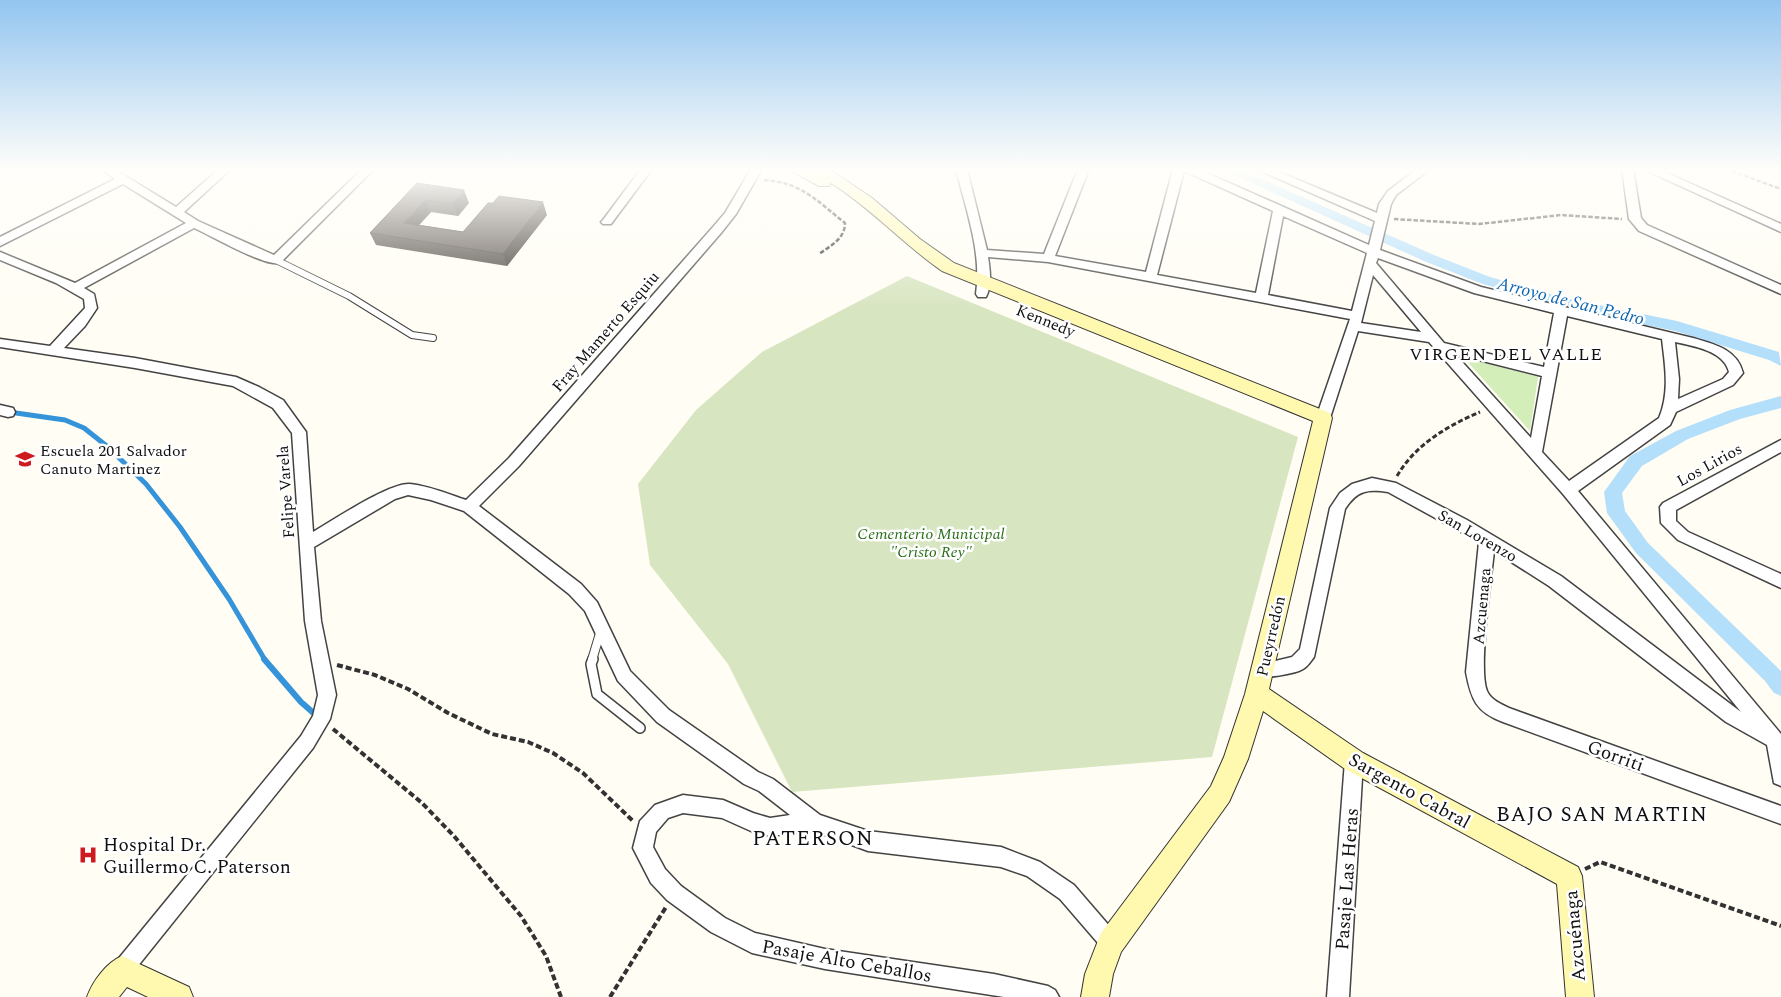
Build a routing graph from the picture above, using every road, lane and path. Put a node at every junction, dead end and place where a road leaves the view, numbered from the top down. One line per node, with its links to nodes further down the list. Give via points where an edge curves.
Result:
1 (52, 216): 25 (street)
2 (183, 216): 21 (street)
3 (322, 216): 31 (street)
4 (612, 216): 22 (street)
5 (727, 216): 52 (street, Fray Mamerto Esquiu, via 514,462)
6 (836, 216): 28 (path, via 846,228 841,238)
7 (865, 216): 34 (street, Kennedy, via 934,272)
8 (882, 216): 34 (street, Kennedy, via 932,258)
9 (972, 216): 26 (street)
10 (1065, 216): 30 (street)
11 (1167, 216): 32 (street)
12 (1278, 216): 36 (street)
13 (1293, 216): 27 (street)
14 (1361, 216): 23 (street)
15 (1382, 216): 23 (street)
16 (1548, 216): 23 (path, via 1480,224 1413,218)
17 (1579, 216): 20 (path)
18 (1634, 216): 20 (street)
19 (1752, 216): 24 (street)
20 (1635, 219): 35 (street, via 1643,228)
21 (194, 222): 31 (street); 33 (street)
22 (607, 222)
23 (1380, 224): 27 (street, Pueyrredón)
24 (1781, 228)
25 (0, 242)
26 (981, 253): 30 (street); 34 (street)
27 (1373, 253): 37 (street, via 1478,290); 38 (street, Pueyrredón); 41 (street)
28 (819, 254)
29 (0, 256): 33 (street)
30 (1048, 258): 32 (street)
31 (276, 260): 40 (lane, via 349,296 412,335)
32 (1150, 276): 36 (street)
33 (75, 288): 43 (street, via 90,297 91,308)
34 (984, 288): 47 (street, Kennedy)
35 (1781, 290)
36 (1262, 298): 38 (street)
37 (1561, 311): 39 (street); 44 (street)
38 (1355, 321): 41 (street); 47 (street, Pueyrredón)
39 (1668, 336): 46 (street, via 1673,376); 46 (street, via 1720,353 1732,361 1736,372 1728,382)
40 (433, 338)
41 (1436, 342): 44 (street); 45 (street)
42 (0, 343): 43 (street, Felipe Varela)
43 (52, 352): 54 (street, Felipe Varela, via 236,382 278,404 299,432)
44 (1550, 373): 49 (street)
45 (1495, 407): 49 (street); 50 (path, via 1467,417 1442,432 1407,459)
46 (1672, 408): 51 (street, via 1665,421)
47 (1322, 424): 59 (street, Pueyrredón)
48 (1781, 445): 55 (street, Los Lirios, via 1668,507 1669,523 1683,536)
49 (1535, 453): 51 (street)
50 (1391, 487): 53 (street, San Lorenzo); 59 (street, San Lorenzo, via 1372,484 1357,488 1345,497 1338,508 1308,652 1297,664)
51 (1568, 490): 62 (street)
52 (469, 507): 54 (street, via 408,489 390,495); 56 (street, via 575,589 592,607)
53 (1487, 540): 58 (street, Azcuenaga); 62 (street, San Lorenzo, via 1555,581 1732,716)
54 (306, 544): 57 (street, Felipe Varela, via 313,621)
55 (1781, 582)
56 (601, 630): 61 (lane, via 591,664 596,694); 66 (street, via 624,676 663,716 751,778 766,785)
57 (322, 662): 60 (street, Felipe Varela, via 327,695); 67 (path, via 375,675 408,688 448,713 492,734 528,742 553,753 583,774 628,818)
58 (1475, 672): 65 (street, Gorriti, via 1478,691 1485,705 1503,714)
59 (1259, 682): 63 (street, Sargento Cabral); 71 (street, Pueyrredón, via 1236,758 1220,794)
60 (321, 719): 72 (street, Felipe Varela, via 306,742); 75 (path, via 422,803 454,836 522,916 546,956)
61 (640, 728)
62 (1775, 740): 64 (street)
63 (1354, 761): 68 (street, Sargento Cabral); 79 (street, Pasaje Las Heras)
64 (1781, 777)
65 (1781, 815)
66 (814, 822): 67 (street, via 770,827 723,809 683,804 662,810); 71 (street, via 868,841 1001,857 1033,869 1067,892)
67 (648, 828): 69 (street, Pasaje Alto Ceballos, via 643,848 658,876)
68 (1569, 876): 70 (path, via 1600,862); 80 (street, Azcuénaga)
69 (674, 893): 76 (path); 77 (street, Pasaje Alto Ceballos, via 718,925 752,943 824,959 994,984)
70 (1781, 926)
71 (1111, 943): 78 (street, Pueyrredón)
72 (122, 970): 73 (street); 74 (street)
73 (101, 997)
74 (179, 997)
75 (561, 997)
76 (610, 997)
77 (1048, 997)
78 (1094, 997)
79 (1338, 997)
80 (1580, 997)

